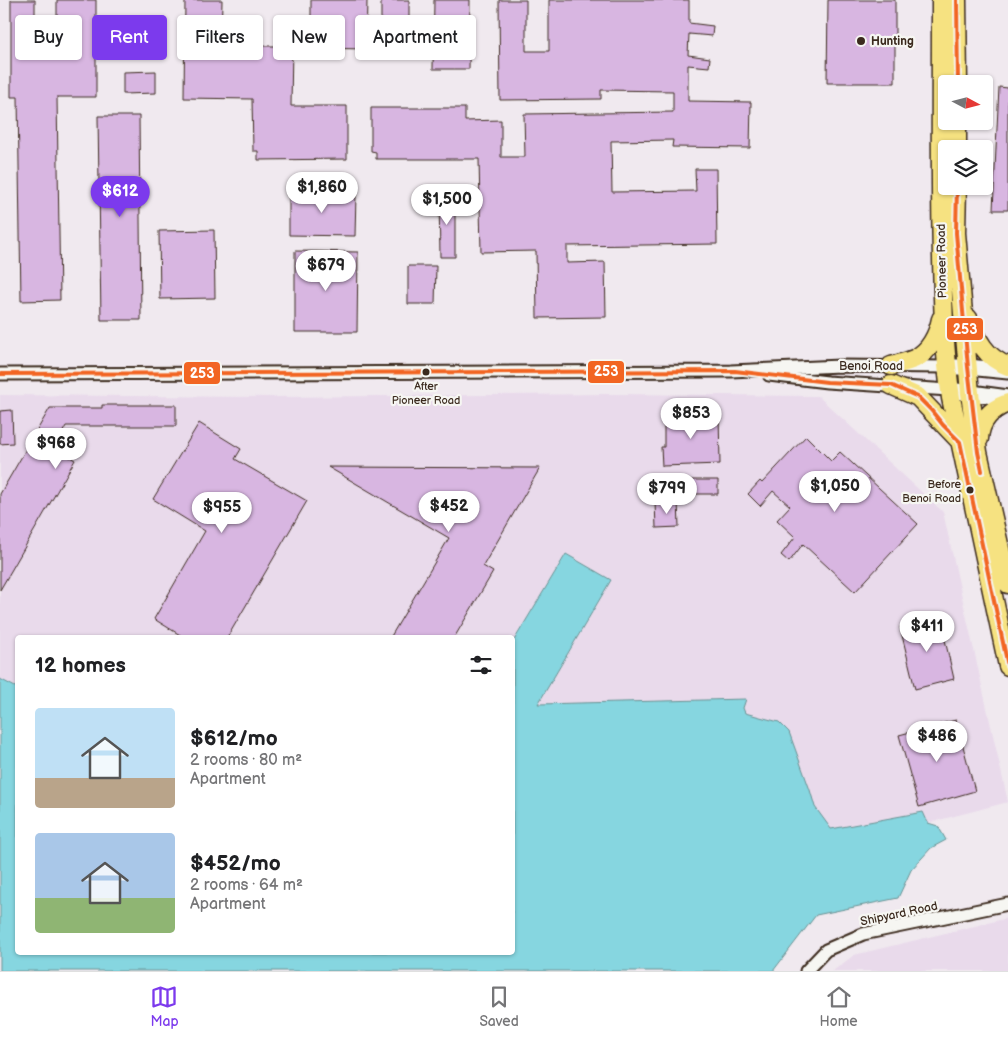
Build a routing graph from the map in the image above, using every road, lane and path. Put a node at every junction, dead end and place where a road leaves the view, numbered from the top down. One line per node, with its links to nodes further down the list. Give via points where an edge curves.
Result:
1 (941, 0): 5 (main road, Pioneer Road)
2 (957, 0): 3 (main road)
3 (958, 75)
4 (957, 195): 6 (main road, Pioneer Road, via 956,233)
5 (943, 306): 7 (main road, via 939,328 928,348 916,358); 9 (main road, Pioneer Road)
6 (963, 306): 8 (main road, via 982,346 998,362); 10 (main road, Pioneer Road)
7 (891, 366): 9 (street, Benoi Road); 11 (street, Benoi Road)
8 (1008, 366)
9 (947, 367): 10 (main road, Benoi Road); 15 (main road, Pioneer Road)
10 (968, 367): 12 (main road, Benoi Road); 16 (main road, Pioneer Road)
11 (735, 371): 13 (street, Benoi Road); 14 (street, Benoi Road, via 827,382)
12 (1008, 372)
13 (0, 374)
14 (891, 385): 15 (street, Benoi Road); 19 (main road, via 918,398)
15 (949, 390): 16 (main road, Benoi Road); 19 (main road, Pioneer Road)
16 (970, 392): 17 (main road, Benoi Road); 20 (main road, Pioneer Road)
17 (1008, 398)
18 (1008, 403): 20 (main road, via 990,413 982,424)
19 (960, 442): 22 (main road, Pioneer Road)
20 (978, 452): 21 (main road, Pioneer Road)
21 (1008, 584)
22 (1008, 666)
23 (1008, 904): 24 (street, Shipyard Road, via 863,934 826,950)
24 (806, 971)

